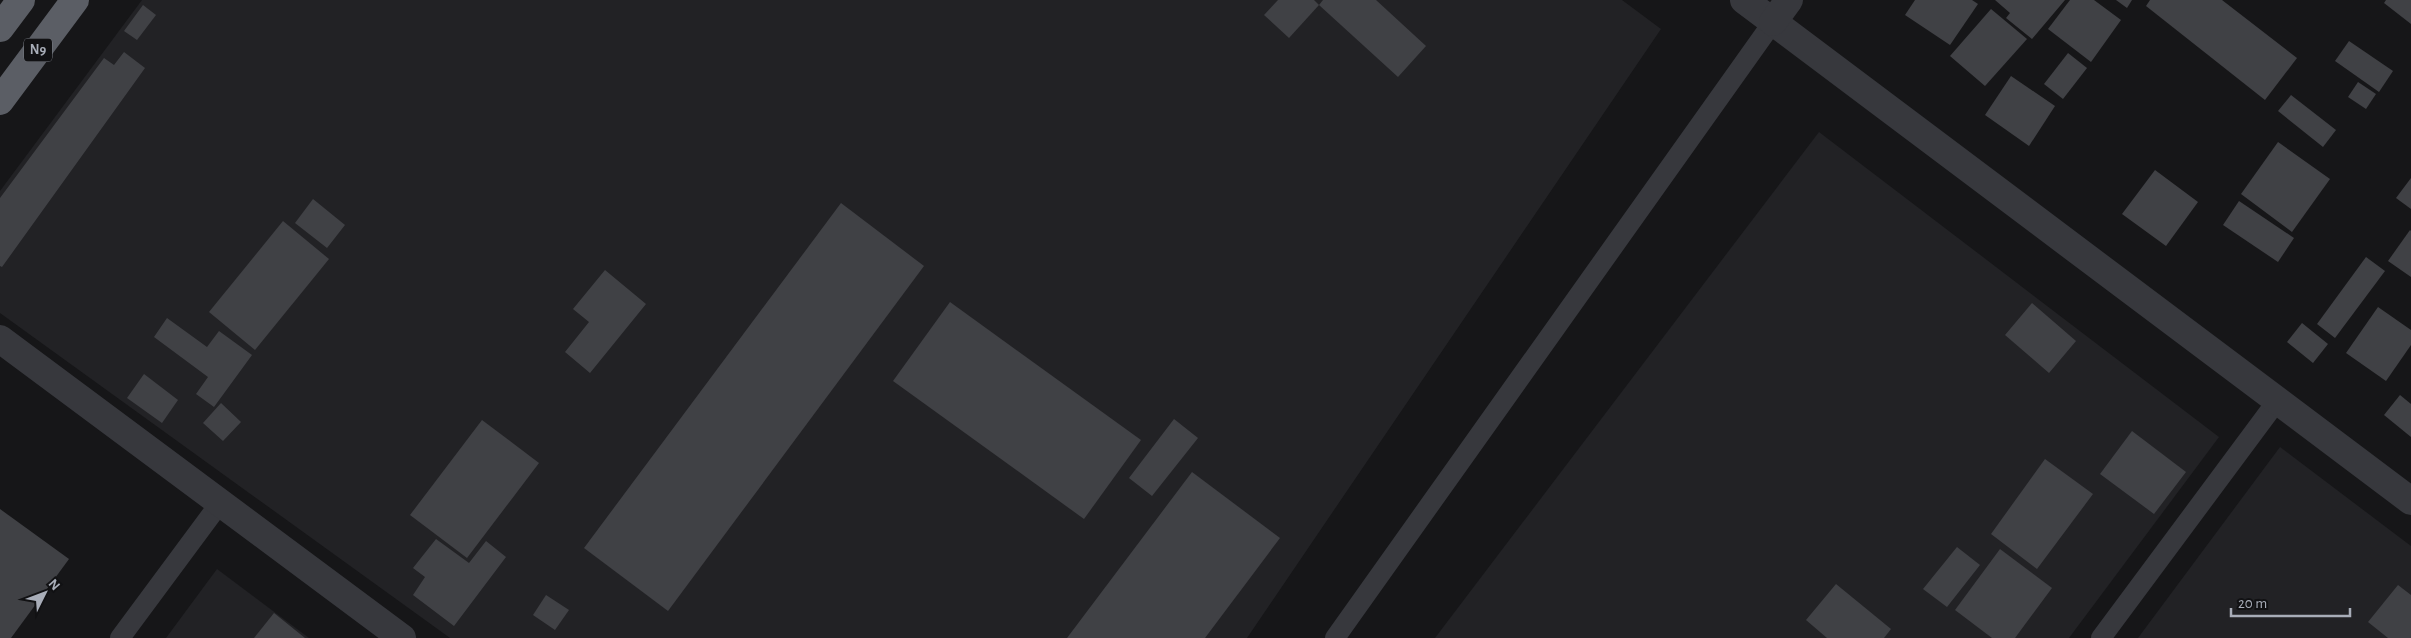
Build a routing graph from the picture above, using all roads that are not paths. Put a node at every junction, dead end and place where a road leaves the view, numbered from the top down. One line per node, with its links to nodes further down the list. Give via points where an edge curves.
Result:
1 (21, 0): 6 (highway)
2 (75, 0): 7 (highway, N9)
3 (1744, 0): 5 (street)
4 (1788, 0): 5 (street)
5 (1773, 22): 9 (street); 14 (lane)
6 (0, 28)
7 (0, 101)
8 (0, 339): 11 (street)
9 (2277, 401): 10 (street); 15 (lane)
10 (2411, 501)
11 (220, 503): 12 (lane); 13 (street)
12 (120, 638)
13 (402, 638)
14 (1335, 638)
15 (2101, 638)

